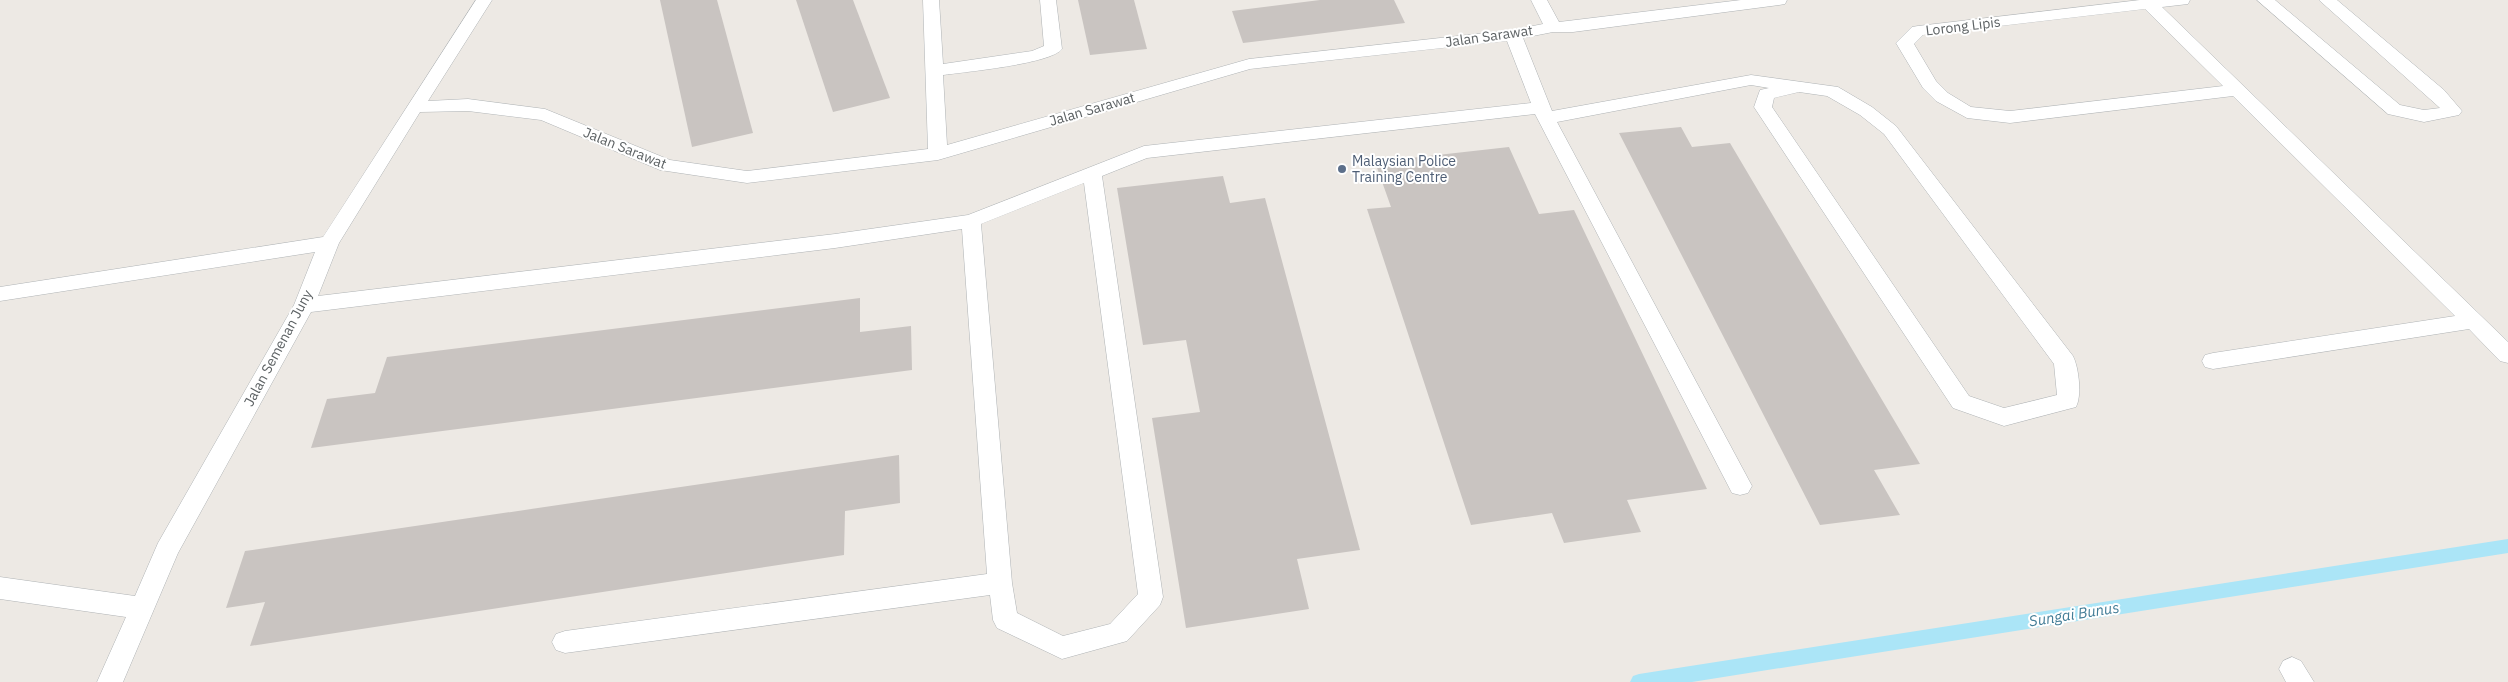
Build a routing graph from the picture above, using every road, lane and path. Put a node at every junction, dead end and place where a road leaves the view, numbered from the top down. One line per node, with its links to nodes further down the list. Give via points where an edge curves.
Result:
1 (484, 0): 15 (lane, Jalan Semenan Juny)
2 (931, 0): 12 (lane)
3 (1048, 0): 12 (lane, via 1053,49 1035,56)
4 (1539, 0): 10 (lane)
5 (1779, 0): 10 (lane, Jalan Sarawat)
6 (2182, 0): 9 (lane, Lorong Lipis)
7 (2265, 0): 8 (lane, via 2394,110 2424,116 2453,111 2438,94)
8 (2327, 0)
9 (2149, 4): 14 (lane); 14 (lane, Lorong Lipis, via 1918,31 1905,43 1930,84 1942,97 1967,112 2010,117)
10 (1553, 27): 11 (lane, Jalan Sarawat)
11 (1513, 35): 16 (lane); 17 (lane, Jalan Sarawat, via 1249,64)
12 (934, 71): 17 (lane)
13 (1798, 88): 13 (lane, via 1832,91 1890,130 2065,362 2068,401 2004,418 1962,402 1763,107 1766,94); 16 (lane, via 1750,80)
14 (2238, 90): 23 (lane)
15 (415, 107): 17 (lane, Jalan Sarawat, via 468,105 545,115 667,166 747,178); 20 (lane, Jalan Semenan Juny)
16 (1544, 113): 18 (lane, via 1144,152); 26 (lane)
17 (938, 154)
18 (1092, 175): 19 (lane); 27 (lane, via 1151,597 1118,633 1062,648 1006,620)
19 (971, 221): 22 (lane, via 835,241); 27 (lane)
20 (329, 243): 21 (lane); 22 (lane, Jalan Semenan Juny)
21 (0, 294)
22 (304, 305): 29 (lane, Jalan Semenan Juny, via 167,550)
23 (2473, 321): 24 (lane); 25 (lane)
24 (2508, 355)
25 (2213, 361)
26 (1740, 486)
27 (1000, 583): 30 (lane)
28 (0, 588): 29 (lane)
29 (142, 608): 31 (lane, Jalan Semenan Juny)
30 (565, 642)
31 (110, 682)

